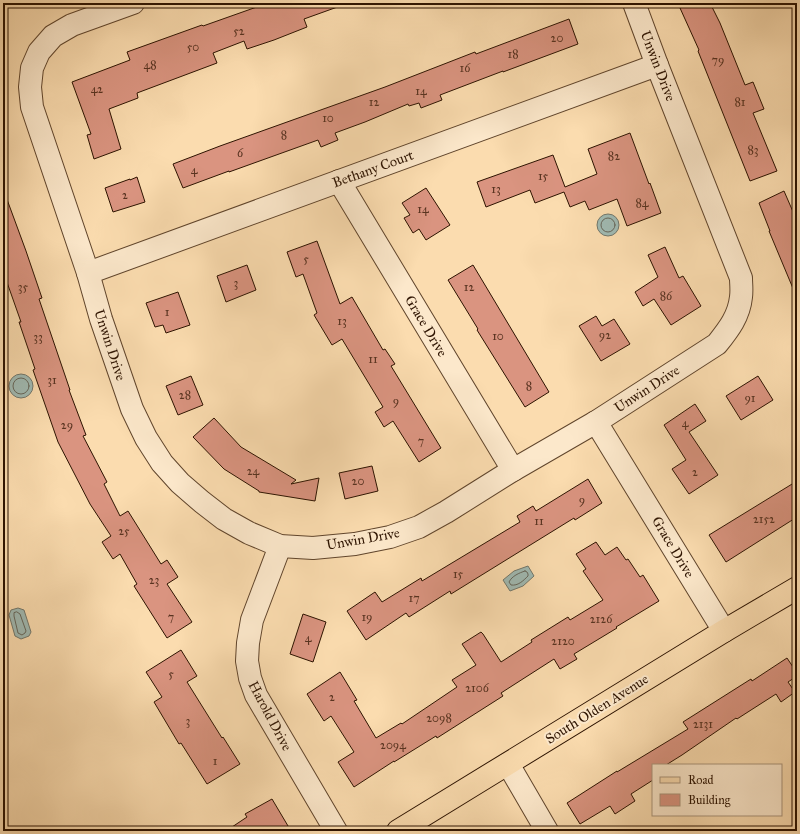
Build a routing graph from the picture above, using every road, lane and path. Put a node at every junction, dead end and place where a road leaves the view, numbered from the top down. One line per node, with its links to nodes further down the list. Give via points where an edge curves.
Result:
1 (133, 3): 5 (street, Unwin Drive, via 72,25 53,36 39,52 32,68 32,107)
2 (634, 3): 3 (street, Unwin Drive)
3 (658, 66): 4 (street, Bethany Court); 6 (street, Unwin Drive, via 741,278 741,297 730,328 717,344)
4 (339, 182): 5 (street, Bethany Court); 7 (street, Grace Drive)
5 (88, 273): 8 (street, Unwin Drive, via 101,320 132,409 162,464 180,483 224,519)
6 (596, 422): 7 (street, Unwin Drive); 10 (street, Grace Drive)
7 (513, 470): 8 (street, Unwin Drive, via 419,527 390,537 313,548)
8 (280, 546): 12 (street, Harold Drive, via 252,620 247,661 250,678 256,695)
9 (796, 590): 10 (main road, South Olden Avenue)
10 (724, 631): 11 (main road, South Olden Avenue)
11 (508, 764): 13 (main road, South Olden Avenue); 14 (street)
12 (336, 831)
13 (398, 831)
14 (547, 831)

